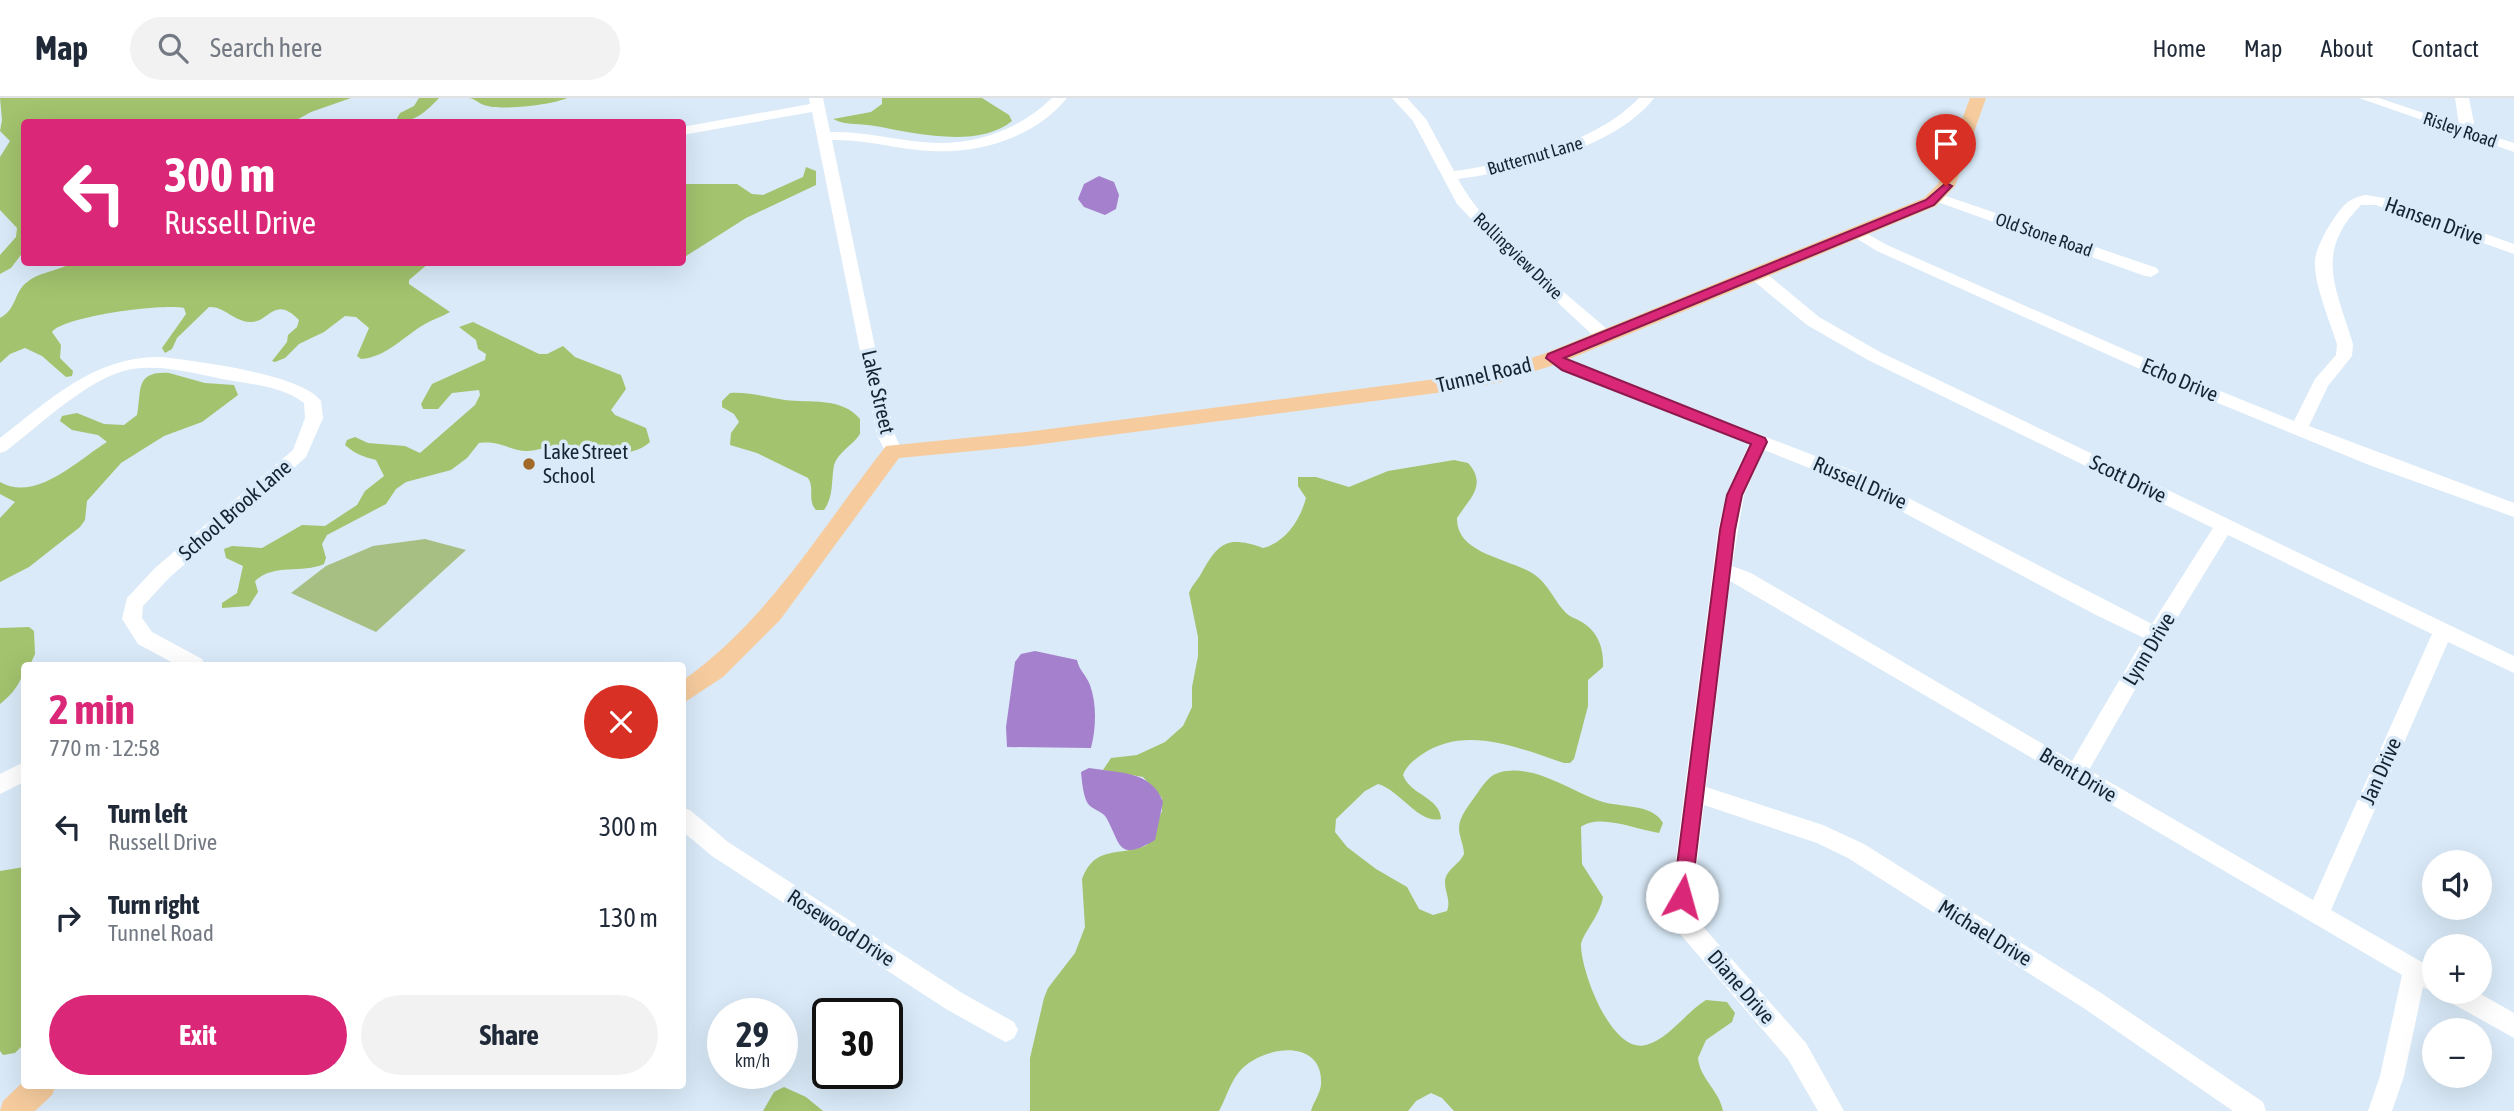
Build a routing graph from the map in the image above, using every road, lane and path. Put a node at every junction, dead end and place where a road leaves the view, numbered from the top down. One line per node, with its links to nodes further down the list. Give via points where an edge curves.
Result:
1 (1060, 98): 10 (street, via 1026,127 973,144 937,148 860,135)
2 (1399, 98): 12 (street, Rollingview Drive, via 1419,119)
3 (1647, 98): 12 (street, Butternut Lane, via 1627,119 1587,142 1479,173)
4 (1978, 98): 13 (main road, via 1946,186)
5 (2366, 98): 9 (street, Risley Road)
6 (2462, 98): 9 (street, via 2466,123)
7 (817, 103): 8 (street); 10 (street, Lake Street)
8 (686, 130)
9 (2462, 130): 11 (street, Risley Road)
10 (825, 136): 23 (street, Lake Street, via 873,376)
11 (2514, 148)
12 (1451, 176): 18 (street, Rollingview Drive, via 1462,201 1483,225)
13 (1937, 197): 14 (main road, Tunnel Road); 16 (street, Old Stone Road)
14 (1854, 232): 17 (main road, Tunnel Road); 20 (street, Echo Drive, via 2041,320)
15 (2514, 249): 20 (street, Hansen Drive, via 2379,201 2356,201 2335,228 2323,258 2344,356 2321,383)
16 (2151, 272)
17 (1755, 273): 18 (main road, Tunnel Road); 25 (street, Scott Drive, via 1838,337)
18 (1602, 335): 19 (main road, Tunnel Road)
19 (1553, 358): 21 (street, Russell Drive); 23 (main road, Tunnel Road, via 1452,384 1026,439)
20 (2299, 429): 24 (street, Echo Drive)
21 (1759, 442): 26 (street, Diane Drive, via 1735,495); 28 (street, Russell Drive, via 1899,499)
22 (0, 447): 29 (street, School Brook Lane, via 101,374 121,366 148,363 261,380 301,391 312,401 314,418 300,453 134,603 132,619 145,638)
23 (893, 451): 31 (main road, Lake Street, via 768,617 713,672)
24 (2514, 510)
25 (2224, 526): 27 (street, Scott Drive); 28 (street, Lynn Drive)
26 (1722, 570): 33 (street, Brent Drive, via 1744,578); 35 (street, Diane Drive)
27 (2444, 630): 30 (street, Scott Drive); 37 (street, Jan Drive)
28 (2156, 635): 33 (street, Lynn Drive)
29 (189, 662)
30 (2514, 664)
31 (686, 691)
32 (21, 773): 34 (street)
33 (2076, 773): 37 (street, Brent Drive)
34 (0, 785)
35 (1697, 793): 45 (street, Diane Drive, via 1682,897 1688,926 1797,1051); 46 (street, Michael Drive, via 1823,835 1856,851)
36 (686, 820): 42 (street, Rosewood Drive, via 731,856)
37 (2319, 912): 38 (street, Brent Drive)
38 (2422, 974)
39 (2422, 981): 47 (street)
40 (2475, 1004): 41 (street)
41 (2514, 1026)
42 (1006, 1030)
43 (38, 1089): 44 (main road)
44 (13, 1111)
45 (1832, 1111)
46 (2254, 1111)
47 (2380, 1111)

